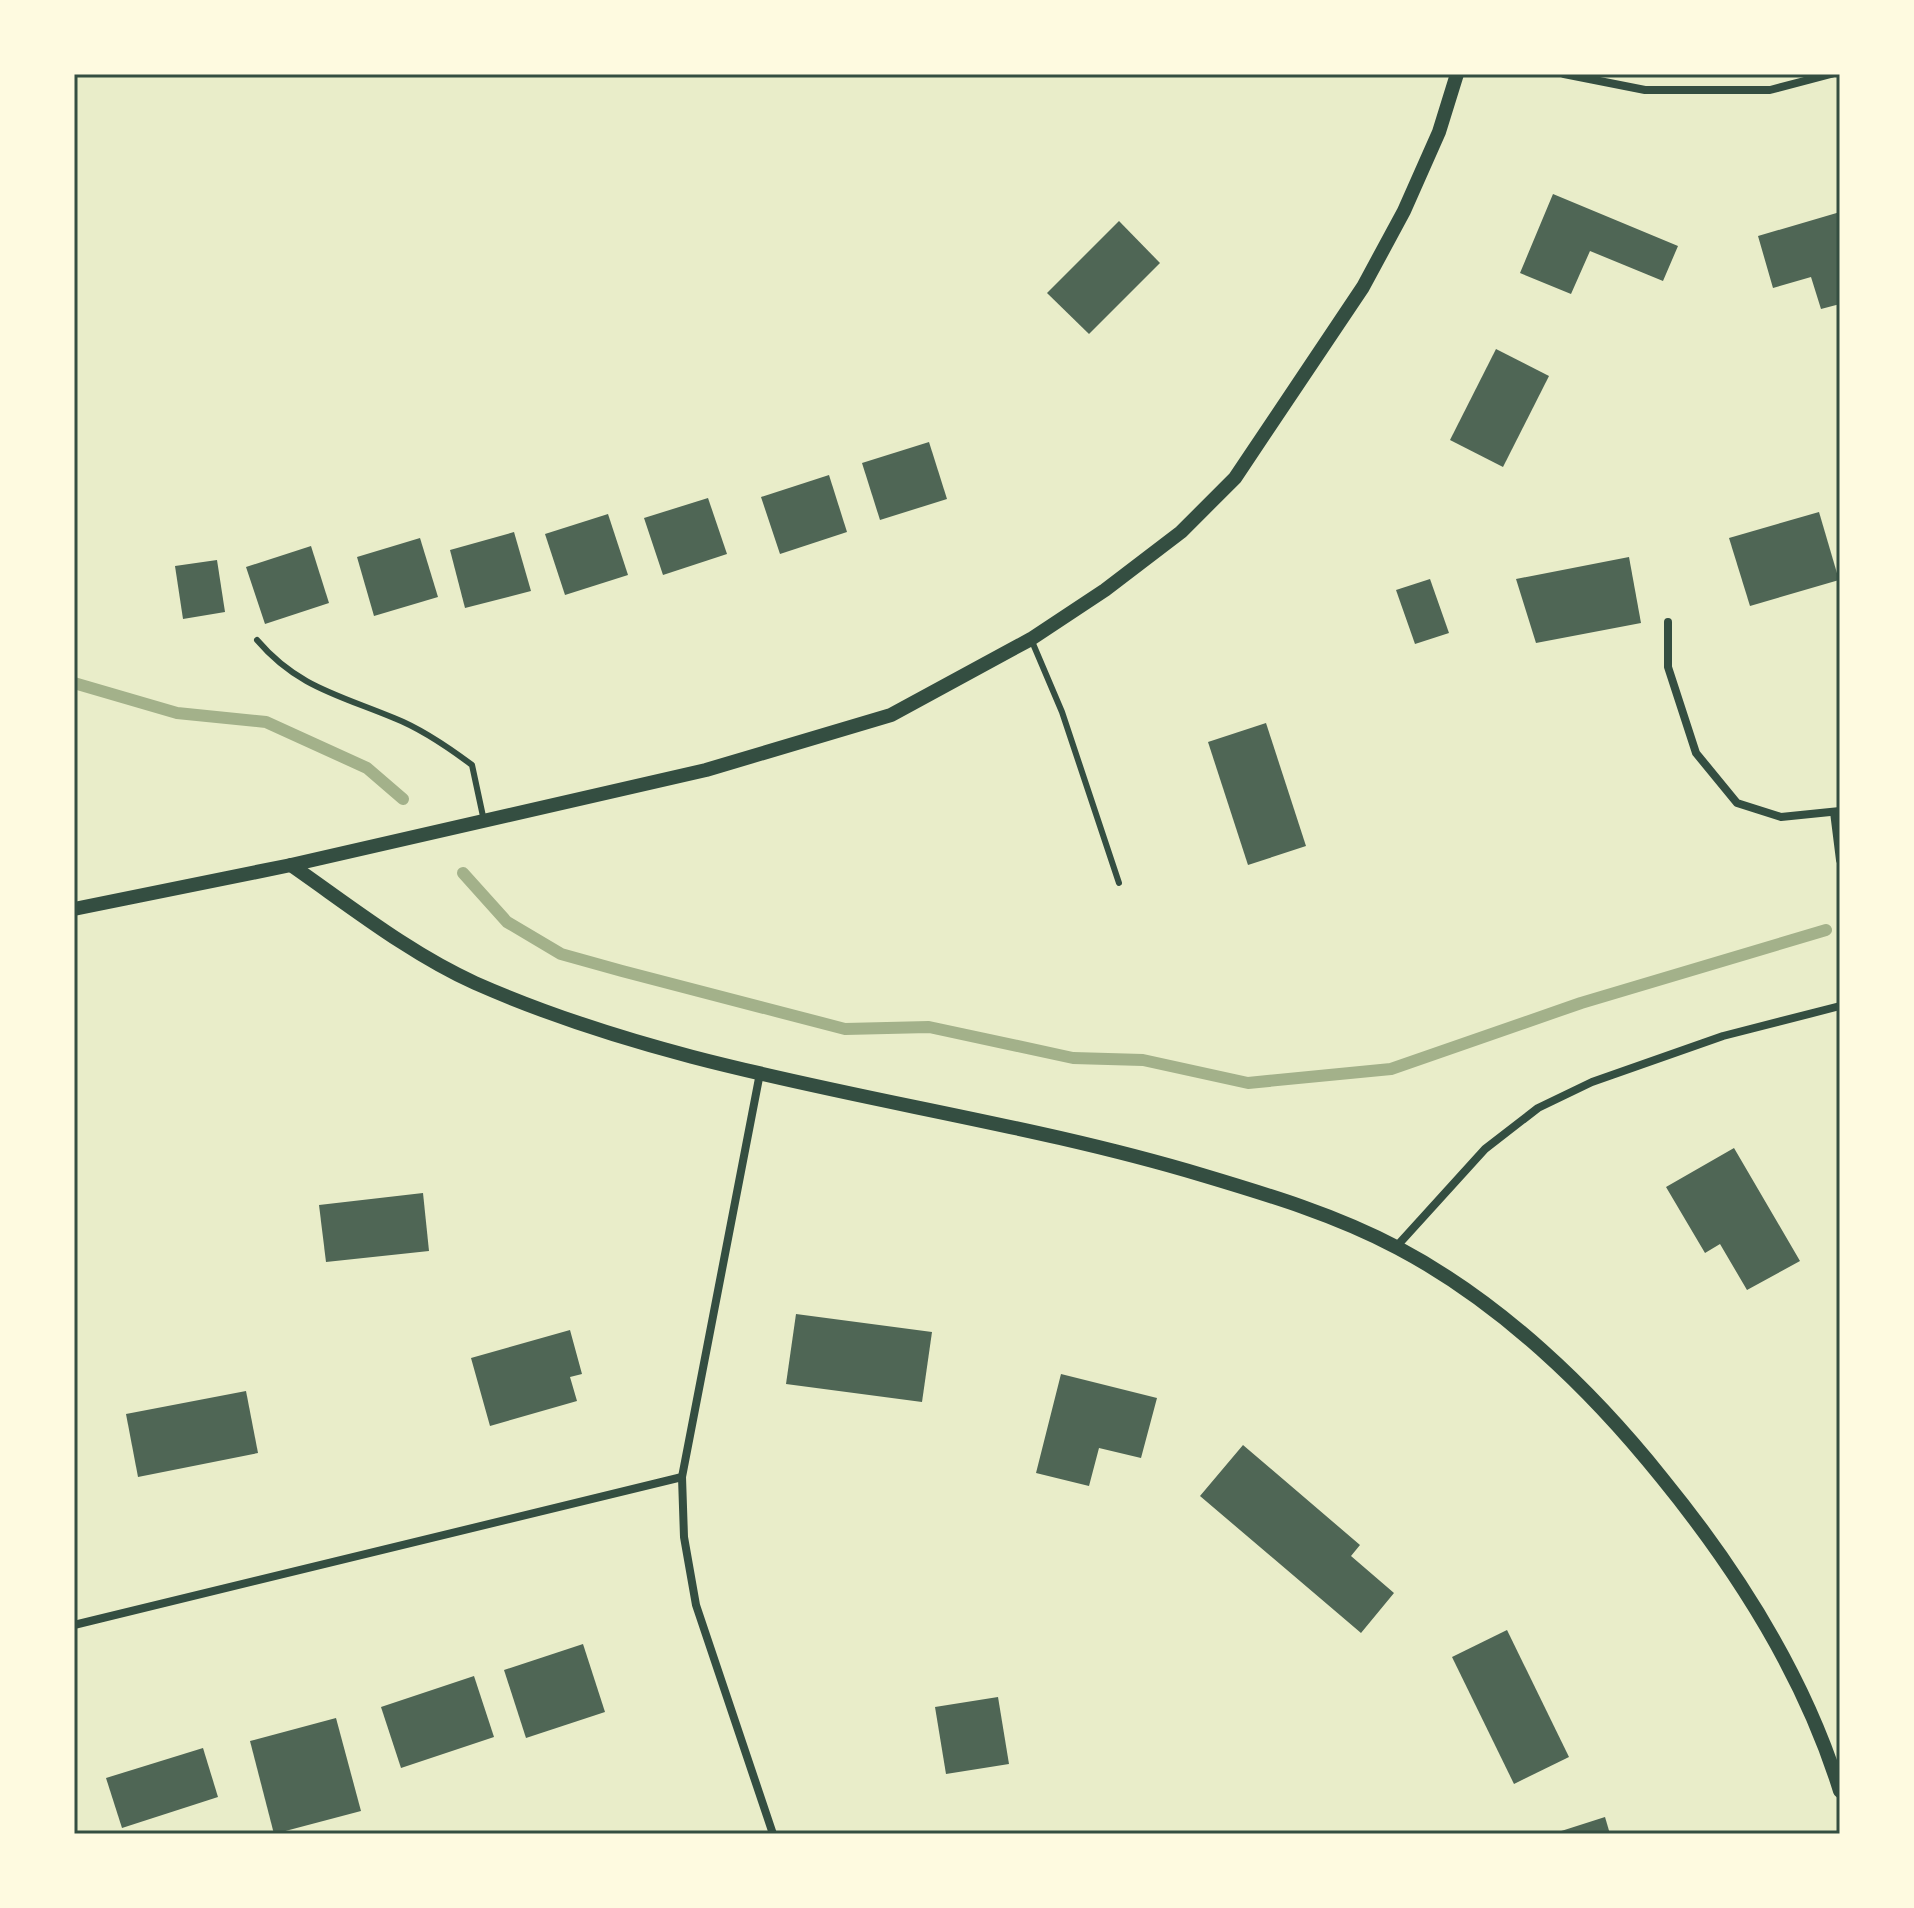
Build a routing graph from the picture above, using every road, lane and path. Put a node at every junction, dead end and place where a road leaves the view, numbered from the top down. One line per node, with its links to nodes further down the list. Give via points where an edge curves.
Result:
1 (1457, 74): 5 (street, via 1410,198 1363,287 1235,478 1181,532)
2 (1564, 74): 3 (street, via 1645,90 1770,90)
3 (1831, 74)
4 (1668, 622): 7 (street, via 1668,667 1696,753 1737,803 1781,817)
5 (1031, 639): 8 (street, via 891,715 706,770); 11 (lane, via 1062,712)
6 (257, 640): 8 (lane, via 275,661 318,689 397,719 472,765)
7 (1837, 812): 9 (street)
8 (484, 821): 10 (street)
9 (1840, 860)
10 (291, 865): 12 (street); 14 (street, via 420,954 472,982 618,1037)
11 (1119, 883)
12 (74, 909)
13 (1840, 1006): 15 (street, via 1723,1036 1592,1082 1538,1108 1485,1149)
14 (760, 1073): 15 (street, via 1154,1160 1328,1215); 16 (street)
15 (1396, 1247): 18 (street, via 1447,1276 1527,1339 1649,1461 1697,1521 1776,1645 1810,1712)
16 (682, 1477): 17 (street); 19 (street, via 684,1537 696,1605)
17 (74, 1625)
18 (1840, 1791)
19 (773, 1834)

